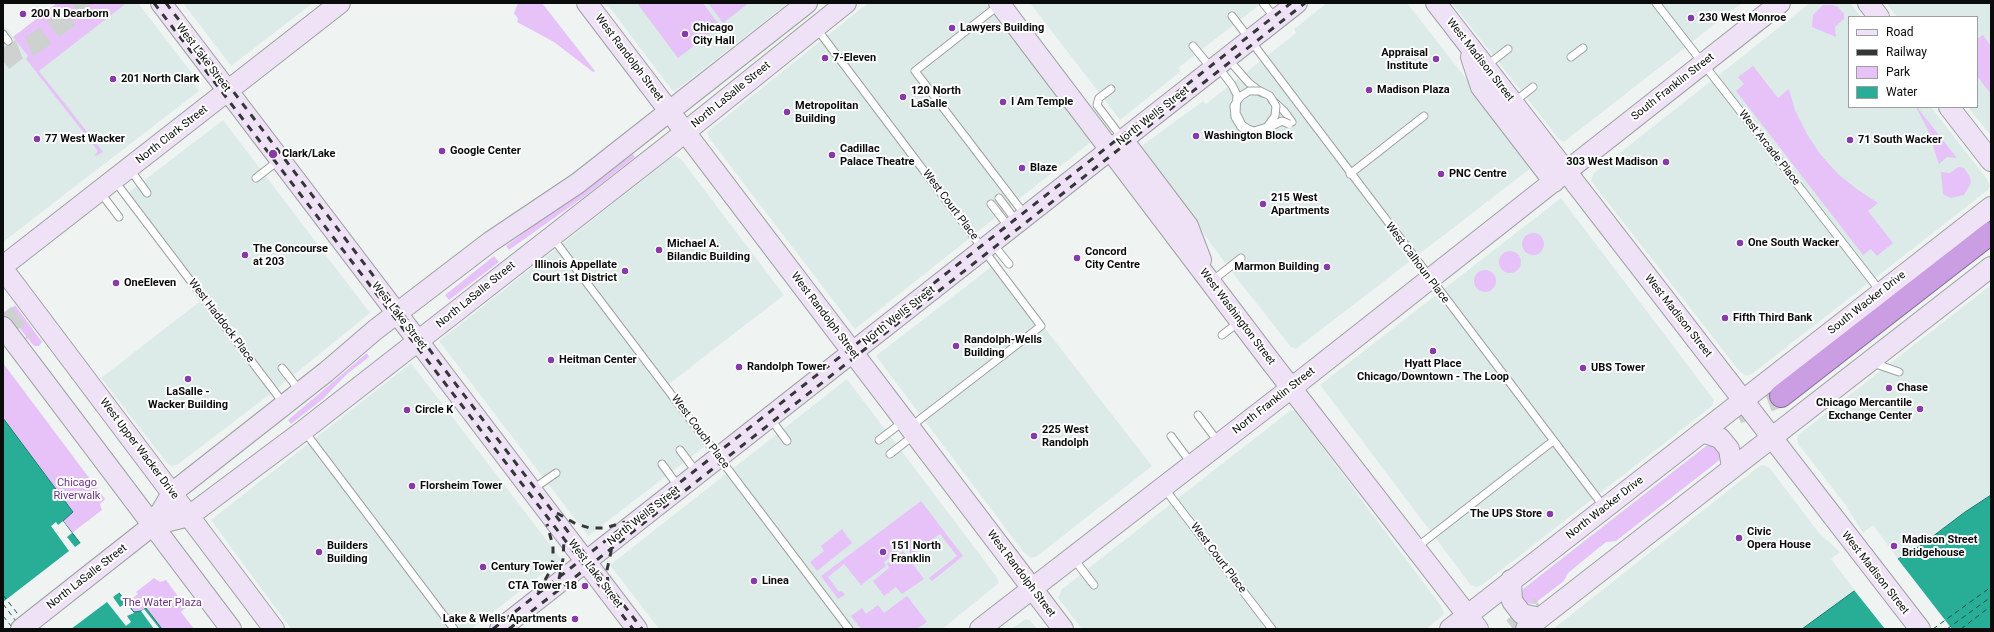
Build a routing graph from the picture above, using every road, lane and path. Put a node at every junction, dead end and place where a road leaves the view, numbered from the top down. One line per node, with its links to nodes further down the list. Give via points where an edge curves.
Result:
1 (161, 3): 30 (main road, West Lake Street)
2 (340, 3): 30 (main road, North Clark Street)
3 (587, 3): 33 (main road, West Randolph Street)
4 (807, 3): 33 (main road, North LaSalle Street)
5 (846, 3): 16 (main road, North LaSalle Street)
6 (1263, 3): 15 (lane)
7 (1297, 3): 15 (main road, North Wells Street)
8 (1436, 3): 20 (main road, West Madison Street)
9 (1656, 3): 26 (lane, West Arcade Place)
10 (1780, 3): 26 (main road, South Franklin Street)
11 (1868, 3): 14 (main road)
12 (1000, 4): 36 (main road, West Washington Street); 48 (lane, via 915,71)
13 (1232, 16): 18 (lane, West Calhoun Place)
14 (1878, 16)
15 (1276, 20): 18 (main road, North Wells Street)
16 (815, 27): 35 (main road, North LaSalle Street); 51 (lane, West Court Place)
17 (3, 34): 19 (lane)
18 (1250, 40): 25 (main road, North Wells Street); 39 (lane, West Calhoun Place)
19 (8, 41)
20 (1466, 42): 27 (main road, West Madison Street); 40 (main road, via 1481,87)
21 (1193, 46): 25 (lane)
22 (1583, 48): 24 (lane)
23 (1508, 49): 27 (lane)
24 (1571, 57)
25 (1219, 64): 25 (lane, bridge, via 1249,83 1277,104 1291,123 1282,121 1253,133 1241,127 1234,117 1234,106 1237,100 1241,96 1249,91 1260,91 1270,96 1276,106 1275,116 1267,127 1254,131 1242,125 1236,113 1236,107 1237,101 1237,95); 36 (main road, North Wells Street)
26 (1703, 64): 40 (main road, South Franklin Street); 59 (lane, West Arcade Place)
27 (1486, 67): 31 (main road, West Madison Street)
28 (1533, 87): 31 (lane)
29 (1111, 89): 36 (lane, via 1099,98 1097,105)
30 (228, 91): 37 (main road, West Lake Street); 42 (main road, North Clark Street)
31 (1513, 103): 40 (main road, West Madison Street)
32 (1950, 108): 38 (main road)
33 (669, 112): 35 (main road, West Randolph Street); 60 (main road, North LaSalle Street, via 578,183 490,242)
34 (1424, 116): 39 (lane)
35 (684, 132): 50 (main road, North LaSalle Street); 65 (main road, West Randolph Street)
36 (1117, 145): 48 (main road, North Wells Street); 58 (main road, West Washington Street)
37 (280, 160): 41 (lane); 60 (main road, West Lake Street)
38 (1991, 161)
39 (1350, 174): 57 (lane, West Calhoun Place)
40 (1560, 176): 57 (main road, North Franklin Street); 72 (main road, West Madison Street)
41 (256, 178)
42 (114, 180): 43 (lane); 47 (lane); 54 (main road, North Clark Street); 73 (lane, West Haddock Place, via 215,320)
43 (148, 193)
44 (999, 198): 48 (lane)
45 (991, 204): 48 (lane)
46 (1991, 207): 59 (main road, South Wacker Drive)
47 (119, 217)
48 (1018, 223): 51 (main road, North Wells Street)
49 (1991, 233): 71 (highway)
50 (551, 235): 64 (main road, North LaSalle Street); 87 (lane, West Couch Place)
51 (988, 246): 53 (lane); 65 (main road, North Wells Street); 76 (lane, West Court Place, via 1041,326)
52 (1241, 258): 58 (lane)
53 (1009, 264)
54 (3, 266)
55 (1991, 267): 66 (main road)
56 (3, 270): 96 (main road, West Upper Wacker Drive)
57 (1430, 279): 69 (main road, North Franklin Street); 83 (lane, West Calhoun Place)
58 (1210, 282): 61 (main road, West Washington Street)
59 (1881, 292): 72 (main road, South Wacker Drive)
60 (397, 314): 64 (main road, West Lake Street); 70 (main road, North LaSalle Street)
61 (1240, 321): 63 (lane); 69 (main road, West Washington Street)
62 (3, 327): 99 (main road)
63 (1222, 335)
64 (418, 342): 77 (main road, North LaSalle Street); 95 (main road, West Lake Street)
65 (853, 353): 75 (main road, North Wells Street); 76 (main road, West Randolph Street)
66 (1869, 361): 68 (lane); 80 (main road)
67 (282, 368): 70 (lane)
68 (1899, 372)
69 (1290, 388): 84 (main road, North Franklin Street); 100 (main road, West Washington Street)
70 (301, 393): 73 (main road, North LaSalle Street)
71 (1781, 396)
72 (1742, 400): 78 (main road, North Wacker Drive); 80 (main road, West Madison Street)
73 (284, 405): 96 (main road, North LaSalle Street)
74 (1198, 415): 84 (lane)
75 (770, 418): 82 (lane); 87 (main road, North Wells Street)
76 (910, 428): 81 (lane); 86 (lane); 105 (main road, West Randolph Street)
77 (304, 430): 98 (main road, North LaSalle Street); 111 (lane)
78 (1702, 432): 90 (main road, via 1720,438 1729,449); 97 (main road, North Wacker Drive)
79 (1171, 436): 89 (lane)
80 (1770, 438): 90 (main road); 119 (main road, West Madison Street)
81 (879, 440)
82 (787, 441)
83 (1554, 441): 97 (lane, West Calhoun Place); 100 (lane)
84 (1220, 443): 89 (main road, North Franklin Street)
85 (680, 450): 92 (lane)
86 (890, 454)
87 (719, 458): 92 (main road, North Wells Street); 114 (lane, West Couch Place)
88 (662, 464): 94 (lane)
89 (1192, 464): 93 (main road, North Franklin Street)
90 (1732, 468): 107 (main road)
91 (556, 473): 95 (lane)
92 (698, 474): 94 (main road, North Wells Street)
93 (1163, 486): 101 (main road, North Franklin Street); 117 (lane, West Court Place)
94 (680, 488): 102 (main road, North Wells Street)
95 (532, 490): 102 (main road, West Lake Street)
96 (172, 494): 98 (main road, West Upper Wacker Drive); 99 (main road, North LaSalle Street)
97 (1605, 508): 103 (main road, North Wacker Drive)
98 (189, 516): 99 (main road, North LaSalle Street); 110 (main road, West Upper Wacker Drive)
99 (153, 525): 108 (main road, North LaSalle Street); 109 (main road)
100 (1415, 549): 106 (main road, West Washington Street)
101 (1072, 557): 104 (lane); 105 (main road, North Franklin Street)
102 (586, 562): 112 (main road, North Wells Street); 113 (main road, West Lake Street)
103 (1511, 580): 106 (main road, North Wacker Drive); 107 (main road, via 1512,601)
104 (1094, 585)
105 (1032, 589): 115 (main road, North Franklin Street); 116 (main road, West Randolph Street)
106 (1472, 622): 118 (main road, North Wacker Drive)
107 (1533, 623)
108 (21, 629)
109 (231, 629)
110 (274, 629)
111 (454, 629)
112 (500, 629)
113 (637, 629)
114 (849, 629)
115 (980, 629)
116 (1063, 629)
117 (1272, 629)
118 (1450, 629)
119 (1920, 629)

